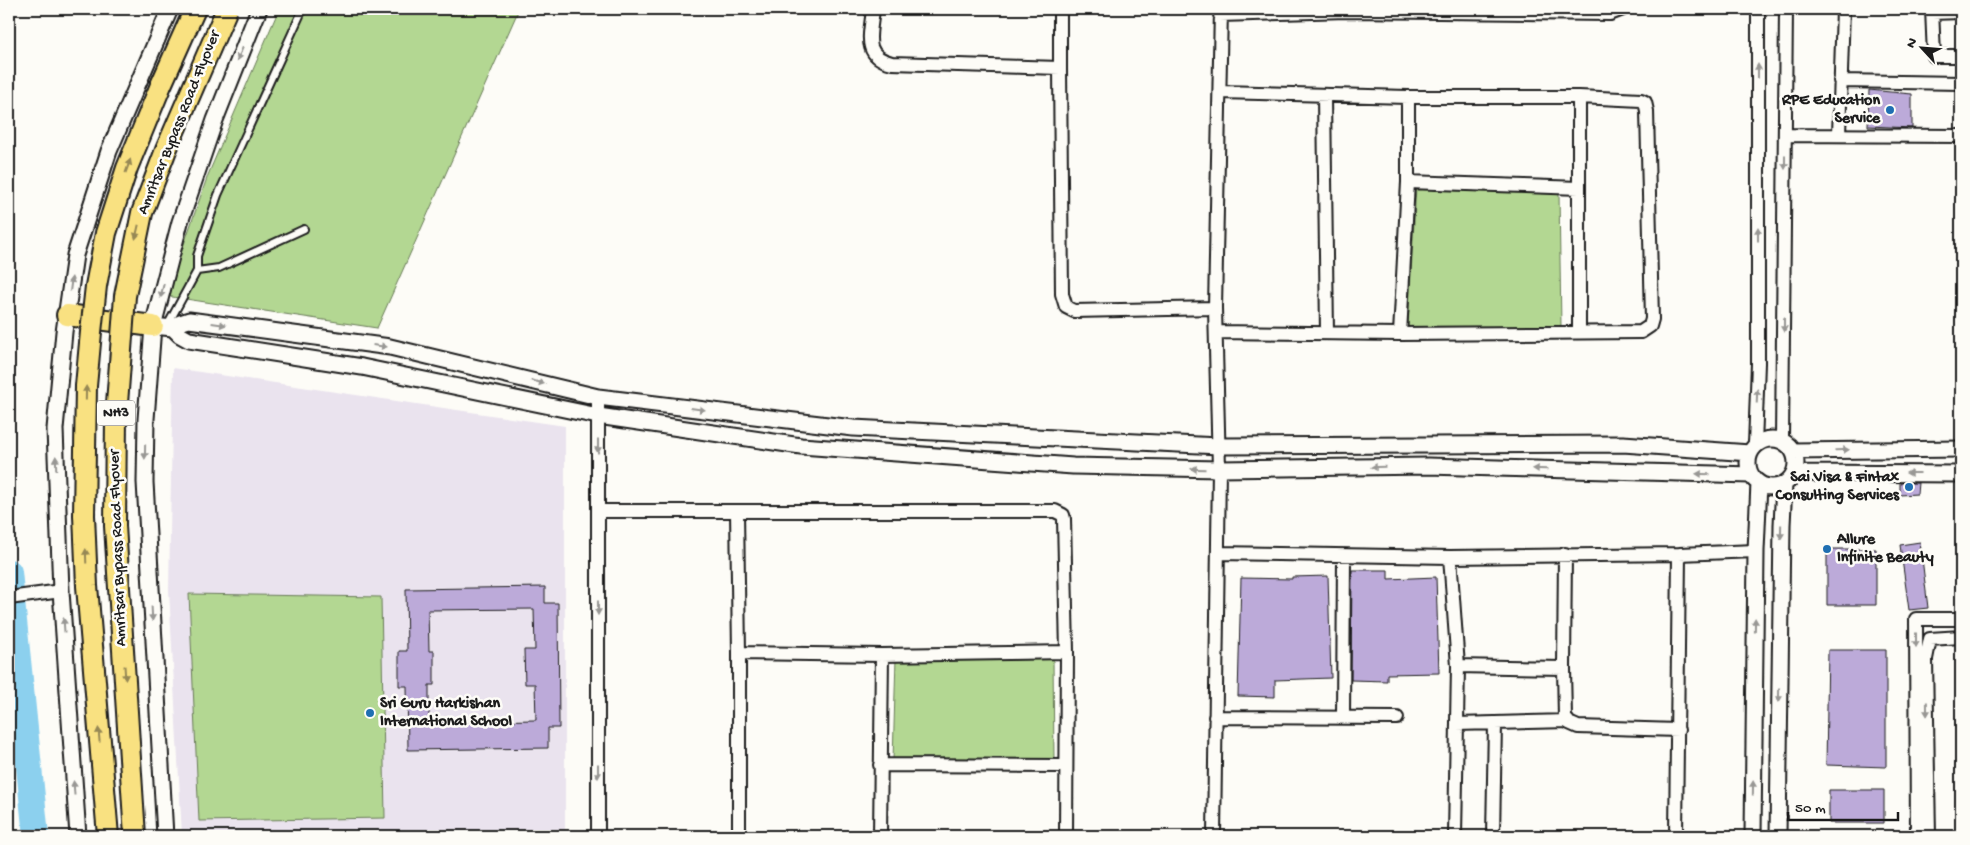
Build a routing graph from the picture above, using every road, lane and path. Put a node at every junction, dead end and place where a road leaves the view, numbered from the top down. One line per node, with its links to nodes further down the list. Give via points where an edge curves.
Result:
1 (170, 9): 33 (street, one-way to 1, via 75,255 109,151)
2 (196, 9): 76 (highway, Amritsar Bypass Road Flyover / NH3, one-way to 2, bridge, via 84,524 86,386 91,332 106,233 127,168)
3 (227, 9): 77 (highway, Amritsar Bypass Road Flyover / NH3, one-way to 77, bridge, via 142,212 124,296 116,417 115,526)
4 (259, 9): 34 (street, one-way to 34, via 215,120 180,222)
5 (303, 9): 31 (lane, via 218,195 197,256)
6 (873, 9): 18 (street, via 870,47 882,61)
7 (1060, 9): 18 (street)
8 (1623, 9): 13 (street, via 1610,14)
9 (1758, 9): 43 (street, one-way to 9, via 1758,363)
10 (1786, 9): 25 (street)
11 (1843, 9): 19 (street)
12 (1346, 10): 13 (street); 15 (street)
13 (1461, 11)
14 (1932, 11): 16 (street); 17 (street, via 1934,56)
15 (1220, 12): 21 (street)
16 (1961, 12)
17 (1961, 56)
18 (1060, 68): 32 (street, via 1062,294 1066,307 1074,311)
19 (1840, 81): 20 (street); 26 (street)
20 (1961, 83)
21 (1220, 92): 22 (street); 32 (street)
22 (1324, 96): 23 (street); 37 (street)
23 (1408, 97): 24 (street); 28 (street)
24 (1579, 97): 29 (street); 36 (street, via 1641,100 1646,104 1652,318 1650,326 1641,332)
25 (1785, 135): 26 (street); 42 (street, one-way to 42)
26 (1838, 135): 27 (street)
27 (1961, 136)
28 (1408, 182): 29 (street); 38 (street)
29 (1579, 188): 36 (street)
30 (304, 229): 31 (lane, via 219,268)
31 (197, 271): 34 (lane)
32 (1215, 308): 35 (street)
33 (67, 315): 34 (highway); 57 (street, one-way to 33, via 55,428)
34 (164, 327): 39 (street, one-way to 39, via 189,320 390,347); 40 (street, via 189,340 362,367); 78 (street, one-way to 78, via 146,419 145,482)
35 (1216, 332): 37 (street); 41 (street)
36 (1579, 332): 38 (street)
37 (1327, 333): 38 (street)
38 (1400, 334)
39 (598, 397): 40 (street); 41 (street, one-way to 41, via 854,428)
40 (598, 416): 45 (street, one-way to 40, via 1073,466 801,446); 49 (street, one-way to 49)
41 (1219, 446): 43 (street, via 1623,444); 45 (street)
42 (1787, 446): 43 (street, via 1773,438 1764,440); 44 (street, one-way to 44); 48 (street, via 1796,464)
43 (1753, 449): 47 (street, via 1748,462)
44 (1961, 449)
45 (1220, 469): 47 (street, one-way to 45, via 1428,466); 52 (street)
46 (1961, 474): 48 (street, one-way to 48)
47 (1755, 479): 48 (street, via 1771,488); 51 (street)
48 (1789, 479): 88 (street, one-way to 88, via 1782,525)
49 (598, 511): 50 (street); 79 (street, one-way to 79)
50 (737, 512): 61 (street, via 1060,512 1064,519); 62 (street)
51 (1756, 551): 54 (street); 87 (street, one-way to 51)
52 (1219, 553): 55 (street); 66 (street)
53 (1565, 554): 54 (street); 56 (street); 65 (street)
54 (1679, 554): 72 (street)
55 (1344, 556): 56 (street); 67 (street)
56 (1450, 557): 64 (street)
57 (61, 592): 58 (street); 75 (street, one-way to 57)
58 (9, 598)
59 (1961, 619): 89 (street, one-way to 89, via 1916,619)
60 (1961, 636): 90 (street, one-way to 90, via 1930,639 1926,659)
61 (1067, 652): 63 (street); 74 (street)
62 (739, 653): 63 (street); 80 (street)
63 (882, 655): 73 (street)
64 (1458, 666): 65 (street); 71 (street)
65 (1564, 668): 69 (street)
66 (1215, 717): 67 (street); 83 (street)
67 (1343, 718): 68 (street)
68 (1397, 718)
69 (1568, 721): 70 (street); 72 (street, via 1578,726)
70 (1495, 723): 71 (street); 85 (street)
71 (1457, 724): 84 (street)
72 (1678, 730): 86 (street)
73 (880, 765): 74 (street); 81 (street)
74 (1066, 766): 82 (street)
75 (78, 836)
76 (108, 836)
77 (135, 836)
78 (165, 836)
79 (598, 836)
80 (739, 836)
81 (880, 836)
82 (1066, 836)
83 (1214, 836)
84 (1455, 836)
85 (1493, 836)
86 (1676, 836)
87 (1753, 836)
88 (1778, 836)
89 (1917, 836)
90 (1929, 836)

